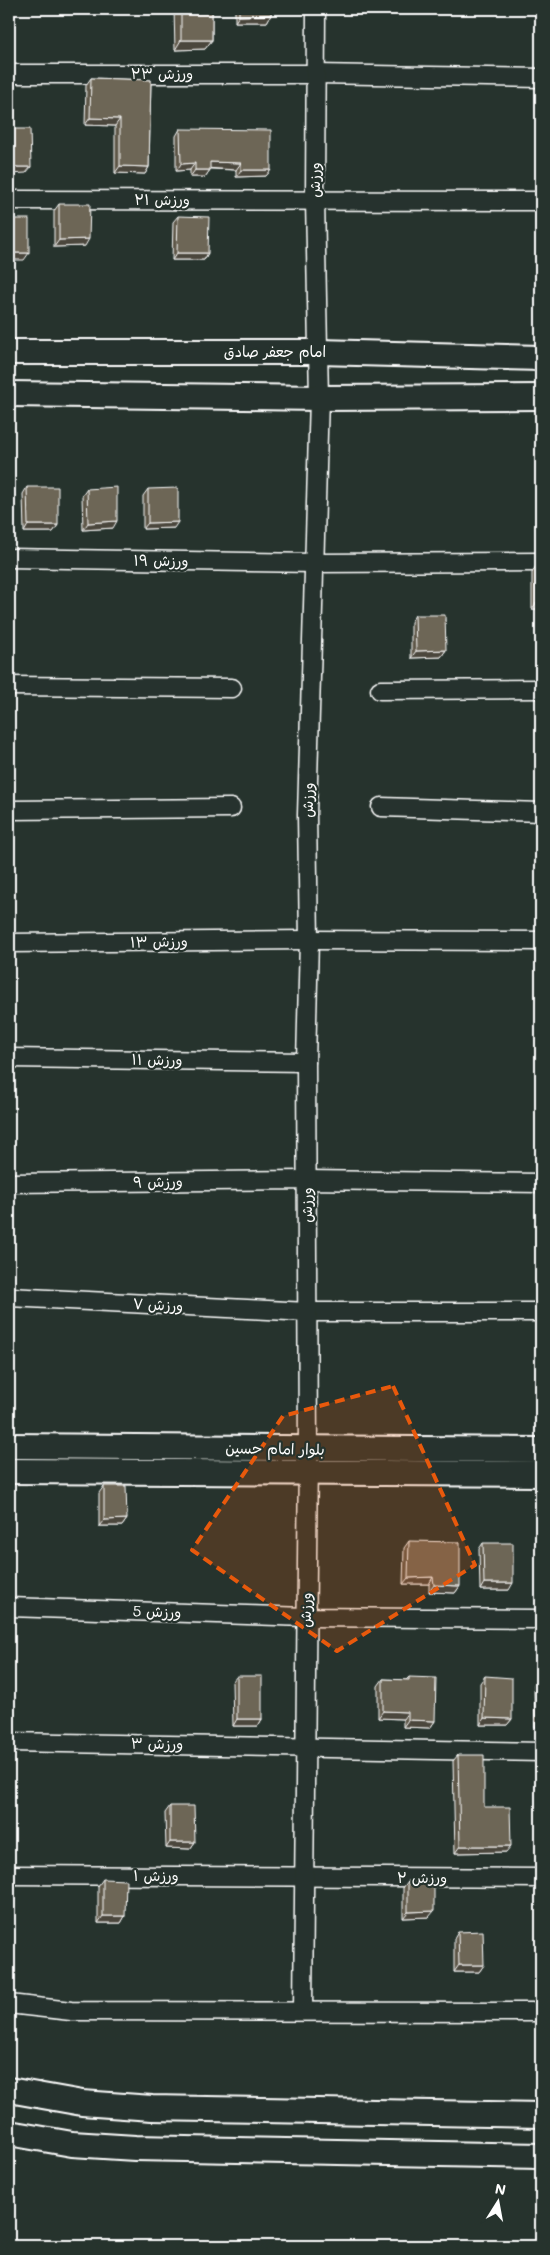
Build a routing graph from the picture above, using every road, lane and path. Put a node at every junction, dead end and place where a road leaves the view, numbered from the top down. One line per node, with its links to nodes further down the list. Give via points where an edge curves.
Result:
1 (316, 9): 3 (street, ورزش)
2 (9, 74): 3 (street, ورزش ۲۳)
3 (316, 74): 4 (street, ورزش ۲۳); 6 (street, ورزش)
4 (541, 78)
5 (9, 200): 6 (street, ورزش ۲۱)
6 (315, 200): 7 (street, ورزش ۲۱); 9 (street, ورزش)
7 (541, 201)
8 (9, 352): 9 (main road, امام جعفر صادق)
9 (319, 352): 10 (main road, امام جعفر صادق); 13 (street, ورزش)
10 (541, 358)
11 (9, 394): 13 (main road)
12 (541, 397): 13 (main road)
13 (319, 398): 16 (street, ورزش)
14 (9, 558): 16 (street, ورزش ۱۹)
15 (541, 562): 16 (street, ورزش ۱۹)
16 (314, 564): 25 (street, ورزش, via 307,815)
17 (9, 686): 18 (street)
18 (232, 688)
19 (541, 689): 20 (street)
20 (380, 690)
21 (381, 807): 24 (street)
22 (231, 808): 23 (street)
23 (9, 810)
24 (541, 812)
25 (309, 940): 26 (street, ورزش ۱۳); 27 (street, ورزش ۱۳); 29 (street, ورزش)
26 (541, 941)
27 (9, 943)
28 (9, 1058): 29 (street, ورزش ۱۱)
29 (306, 1062): 30 (street, ورزش)
30 (307, 1180): 31 (street, ورزش ۹); 32 (street, ورزش ۹); 34 (street, ورزش)
31 (9, 1183)
32 (541, 1183)
33 (9, 1297): 34 (street, ورزش ۷)
34 (308, 1312): 35 (street, ورزش ۷); 37 (street, ورزش)
35 (541, 1312)
36 (9, 1446): 37 (main road, بلوار امام حسین)
37 (308, 1450): 38 (main road, بلوار امام حسین); 40 (street, ورزش)
38 (541, 1450)
39 (9, 1471): 40 (main road, بلوار امام حسین)
40 (308, 1473): 41 (main road, بلوار امام حسین); 43 (street, ورزش)
41 (541, 1474)
42 (9, 1607): 43 (street, ورزش 5)
43 (305, 1617): 44 (street, ورزش 5); 46 (street, ورزش)
44 (541, 1619)
45 (9, 1742): 46 (street, ورزش ۳)
46 (304, 1747): 47 (street, ورزش ۳); 49 (street, ورزش)
47 (541, 1752)
48 (9, 1875): 49 (street, ورزش ۱)
49 (304, 1877): 50 (street, ورزش ۲); 52 (street, ورزش)
50 (541, 1878)
51 (9, 2004): 52 (street, via 71,2011)
52 (303, 2012): 53 (street)
53 (541, 2012)
54 (9, 2090): 55 (main road, via 82,2104 152,2108)
55 (541, 2115)
56 (9, 2133): 57 (main road, via 72,2144 135,2148)
57 (541, 2156)

